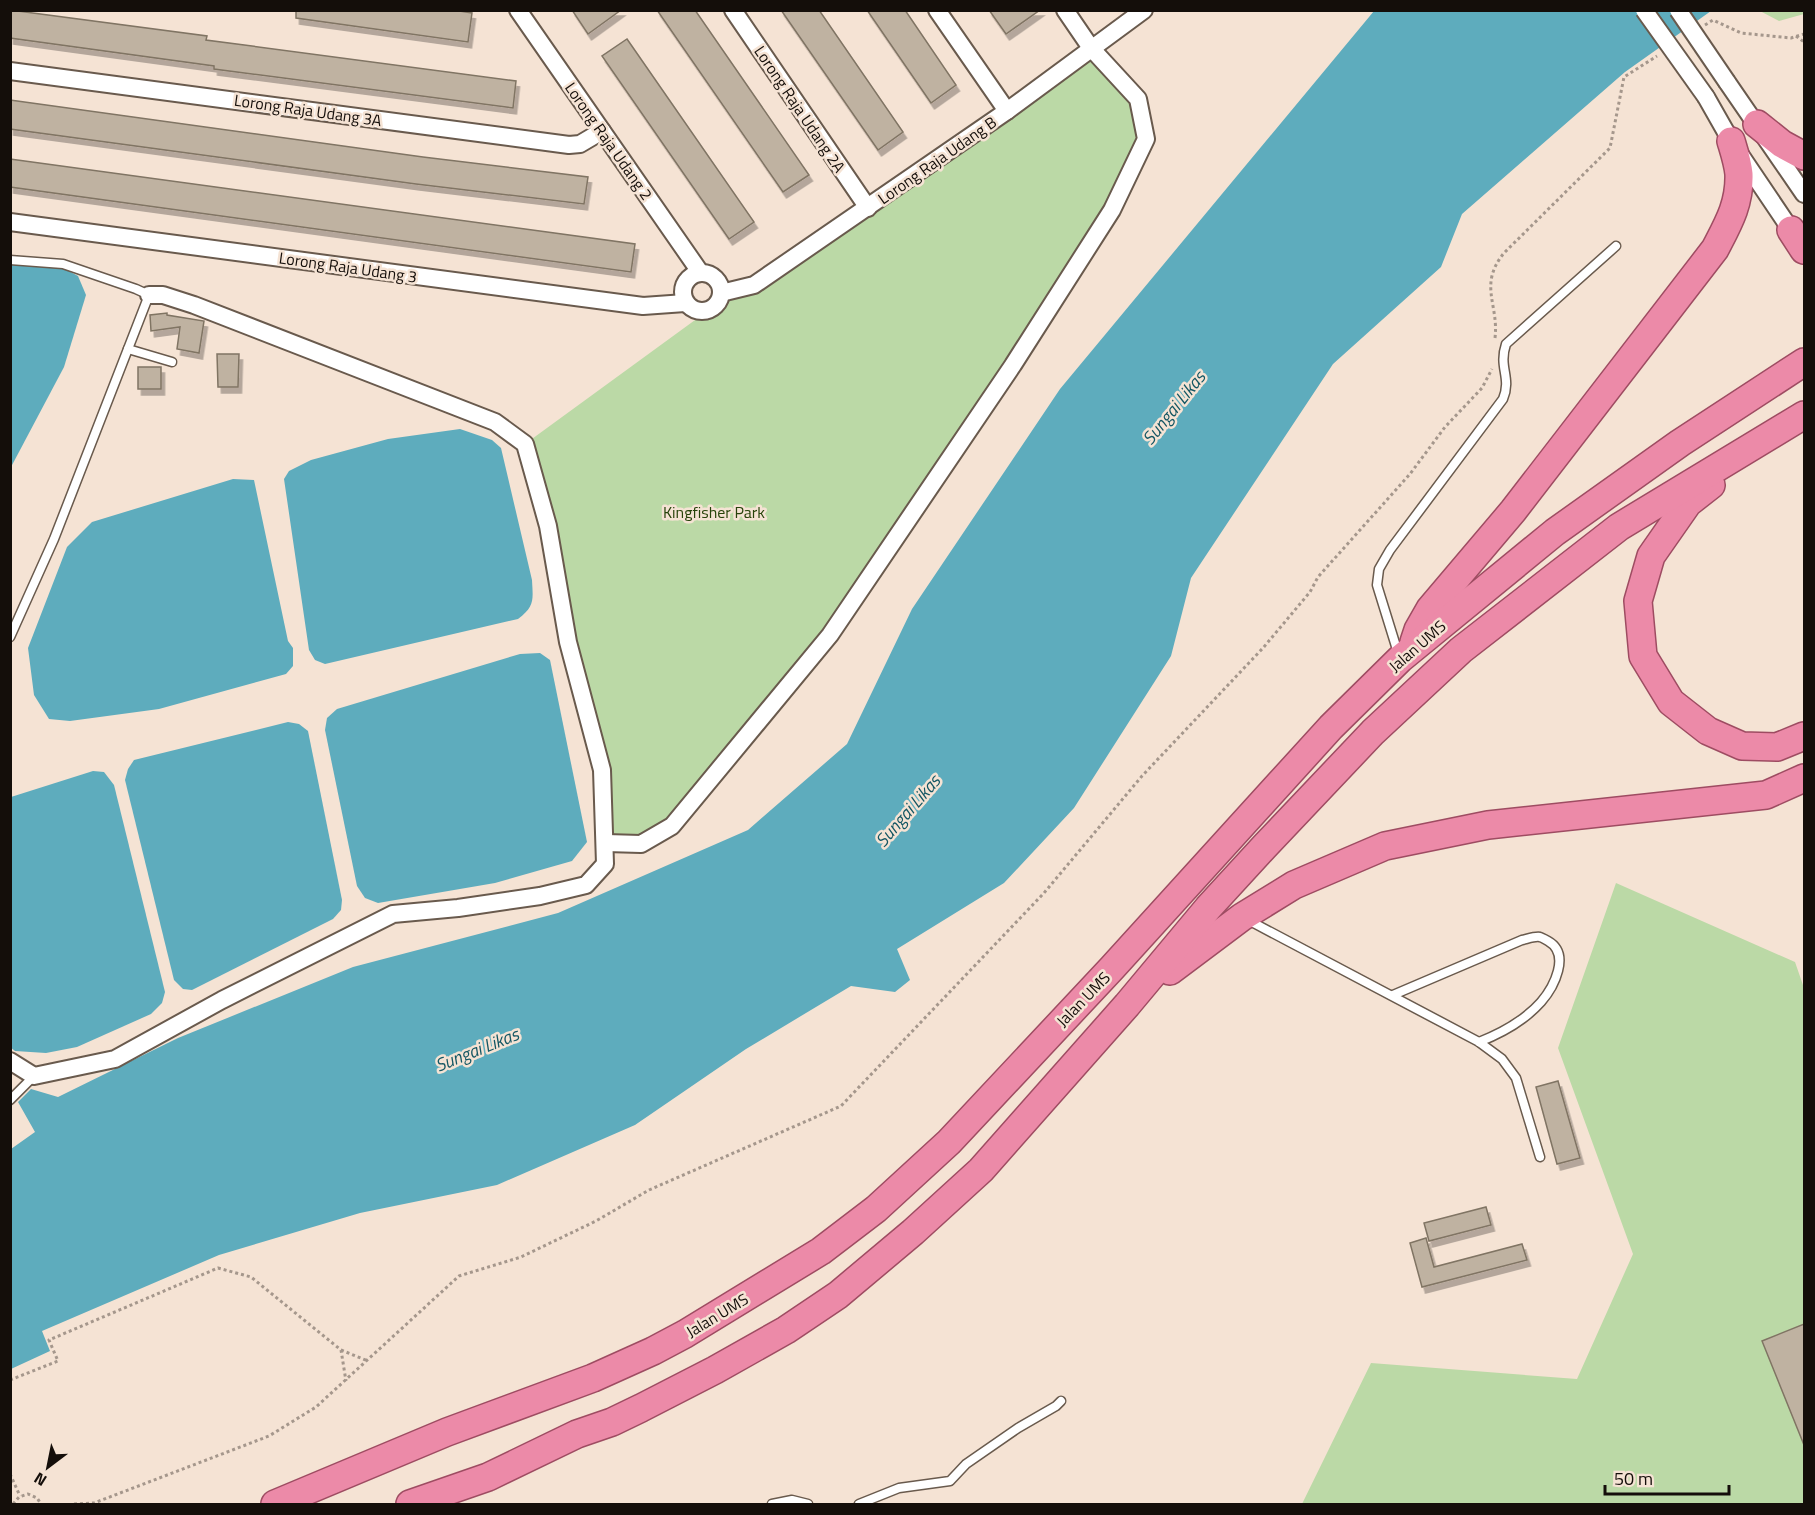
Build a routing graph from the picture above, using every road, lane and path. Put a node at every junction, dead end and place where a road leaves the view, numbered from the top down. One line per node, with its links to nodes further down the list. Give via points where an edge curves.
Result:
1 (518, 10): 17 (street, Lorong Raja Udang 2)
2 (733, 10): 21 (street, Lorong Raja Udang 2A)
3 (937, 10): 15 (street)
4 (1065, 10): 12 (street)
5 (1144, 10): 12 (street, Lorong Raja Udang B)
6 (1644, 10): 18 (street, bridge, via 1706,97)
7 (1678, 10): 16 (street, bridge)
8 (1703, 26): 10 (path, via 1713,20 1741,33)
9 (1804, 34): 10 (path)
10 (1796, 36): 11 (path)
11 (1804, 42)
12 (1091, 48): 15 (street, Lorong Raja Udang B); 41 (street, via 1138,99 1146,139 1112,210 1013,365 830,635 672,826 641,844)
13 (1664, 52): 30 (path, via 1624,77 1610,148 1494,266 1490,285)
14 (10, 71): 17 (street, Lorong Raja Udang 3A, via 569,145 580,144)
15 (1007, 111): 21 (street, Lorong Raja Udang B)
16 (1757, 124): 19 (highway); 20 (street)
17 (602, 130): 26 (street, Lorong Raja Udang 2)
18 (1731, 141): 23 (street); 38 (highway, via 1739,172 1734,214 1715,249 1513,511 1430,609)
19 (1804, 156)
20 (1804, 194)
21 (868, 208): 27 (street, Lorong Raja Udang B, via 754,285)
22 (10, 222): 29 (street, Lorong Raja Udang 3, via 643,306)
23 (1798, 240)
24 (1616, 246): 38 (lane, via 1506,344 1502,366 1507,389 1503,399 1379,569 1377,585 1385,615)
25 (10, 260): 28 (lane, via 63,264)
26 (700, 272): 27 (street, via 711,274 719,282); 29 (street, via 688,278 682,290)
27 (721, 293): 29 (street, via 717,304 707,311 695,310)
28 (148, 295): 31 (lane); 41 (street, via 163,295 194,305 495,422 525,444 548,525 568,642 602,770)
29 (685, 303)
30 (1495, 342)
31 (128, 349): 33 (lane); 37 (lane, via 54,539)
32 (1493, 361): 51 (path, via 1482,388 1318,577 1263,648 1142,776 1044,893 841,1106 649,1190 522,1257 459,1276)
33 (172, 362)
34 (1804, 362): 38 (highway, Jalan UMS, via 1564,525)
35 (1804, 415): 36 (highway, Jalan UMS)
36 (1769, 436): 39 (highway, via 1688,503 1651,556 1638,601 1643,656 1671,702 1708,731 1742,746 1777,747); 44 (highway, Jalan UMS, via 1619,527 1461,650 1349,756 1208,908)
37 (10, 636)
38 (1406, 654): 60 (highway, Jalan UMS, via 1331,727 1113,968 948,1142 876,1209 821,1251 653,1351)
39 (1804, 736)
40 (1802, 779): 42 (highway, via 1766,795 1488,825 1385,846 1294,885)
41 (606, 843): 47 (street, via 605,864 586,885 516,899 393,914 115,1059)
42 (1242, 917): 43 (lane); 44 (highway)
43 (1393, 995): 45 (lane); 45 (lane, via 1522,940 1540,937 1553,944 1559,955 1553,985 1540,1002 1503,1032)
44 (1127, 1005): 61 (highway, Jalan UMS, via 981,1170 838,1295 786,1330 641,1408 488,1478)
45 (1479, 1042): 49 (lane, via 1502,1059 1516,1078)
46 (10, 1061): 47 (street)
47 (34, 1076): 48 (lane)
48 (10, 1100)
49 (1540, 1157)
50 (340, 1350): 51 (path); 52 (path, via 251,1277 218,1268 49,1340 58,1361); 53 (path)
51 (368, 1360): 53 (path)
52 (10, 1380)
53 (346, 1381): 59 (path, via 315,1407 269,1436 94,1503)
54 (1061, 1401): 64 (lane, via 966,1464 950,1481 899,1488)
55 (10, 1474): 56 (path)
56 (20, 1496): 57 (path); 58 (path, via 33,1495)
57 (13, 1504)
58 (41, 1504)
59 (74, 1504)
60 (275, 1504)
61 (410, 1504)
62 (772, 1504): 63 (lane, via 792,1500)
63 (808, 1504)
64 (859, 1504)

